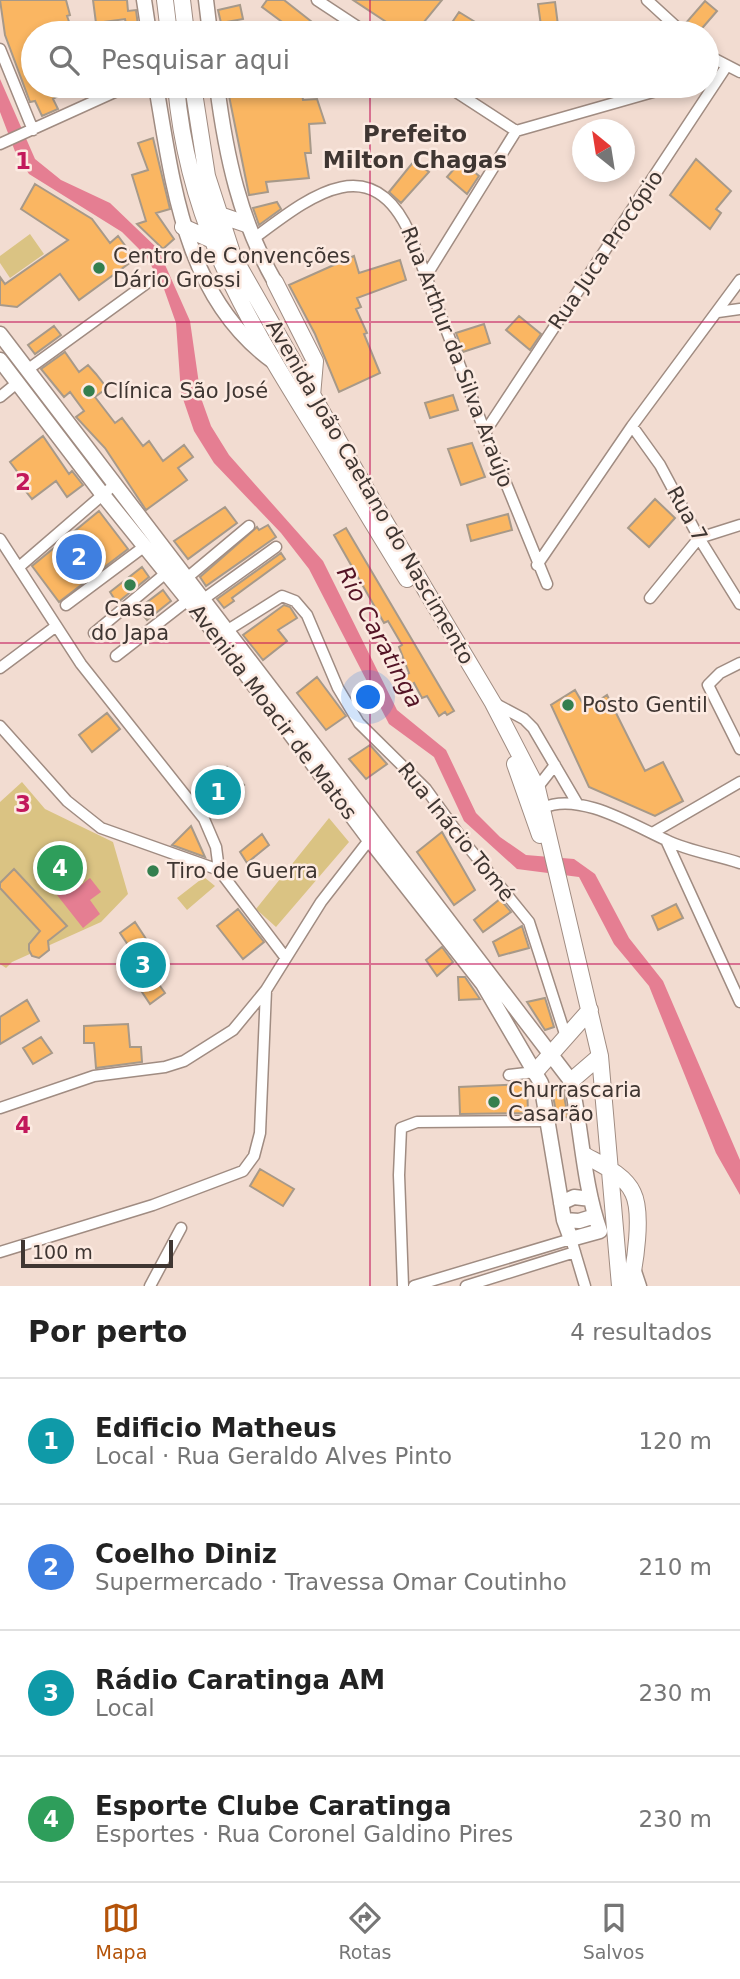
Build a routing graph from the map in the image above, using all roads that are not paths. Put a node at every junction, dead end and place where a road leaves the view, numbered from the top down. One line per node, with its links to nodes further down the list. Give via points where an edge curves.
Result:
1 (144, 0): 7 (main road)
2 (165, 0): 8 (highway)
3 (181, 0): 9 (highway)
4 (206, 0): 10 (main road)
5 (317, 0): 11 (street)
6 (647, 0): 12 (street)
7 (147, 21)
8 (168, 21)
9 (184, 21)
10 (209, 21)
11 (349, 21)
12 (670, 21)
13 (0, 49): 26 (street)
14 (719, 64): 15 (street)
15 (726, 67): 16 (street); 17 (street, Rua Juca Procópio)
16 (740, 72)
17 (719, 78)
18 (102, 98): 26 (street)
19 (158, 98): 31 (main road, Avenida João Caetano do Nascimento)
20 (178, 98): 32 (highway, Avenida João Caetano do Nascimento, via 195,192)
21 (195, 98): 29 (highway, Avenida João Caetano do Nascimento, via 203,160)
22 (219, 98): 30 (main road, via 225,145)
23 (465, 98): 27 (street)
24 (632, 98): 27 (street)
25 (706, 98): 51 (street, Rua Juca Procópio)
26 (30, 131): 28 (street)
27 (516, 131): 34 (street)
28 (0, 144)
29 (217, 214): 30 (highway); 38 (highway, Avenida João Caetano do Nascimento, via 233,256)
30 (246, 224): 33 (main road)
31 (183, 227): 32 (highway); 45 (main road, Avenida João Caetano do Nascimento, via 217,301 242,337)
32 (210, 239): 41 (highway, Avenida João Caetano do Nascimento)
33 (253, 239): 34 (street, Rua Arthur da Silva Araújo, via 315,195 345,186 361,187 389,200 402,216); 36 (main road)
34 (426, 276): 51 (street, Rua Arthur da Silva Araújo)
35 (740, 280): 40 (street)
36 (275, 282): 38 (highway); 48 (highway, via 315,361)
37 (147, 283): 46 (street)
38 (260, 304): 41 (highway); 48 (highway, Avenida João Caetano do Nascimento)
39 (740, 309): 40 (street)
40 (718, 312): 50 (street)
41 (245, 314): 45 (highway, Avenida João Caetano do Nascimento)
42 (0, 334): 43 (main road, Avenida Moacir de Matos)
43 (5, 350): 46 (main road, Avenida Moacir de Matos)
44 (0, 360): 47 (main road, Avenida Moacir de Matos)
45 (274, 362): 85 (highway, Avenida João Caetano do Nascimento, via 497,726)
46 (27, 370): 52 (main road, Avenida Moacir de Matos)
47 (17, 383): 49 (street); 52 (main road, Avenida Moacir de Matos)
48 (312, 396): 75 (highway, Avenida João Caetano do Nascimento)
49 (0, 397)
50 (632, 426): 56 (street, Rua 7, via 660,465); 59 (street)
51 (485, 432): 59 (street, Rua Arthur da Silva Araújo)
52 (109, 490): 57 (main road, Avenida Moacir de Matos); 60 (street); 62 (main road, Avenida Moacir de Matos)
53 (740, 525): 56 (street)
54 (249, 526): 62 (street)
55 (0, 538): 60 (street)
56 (699, 538): 65 (street); 67 (street, Rua 7)
57 (145, 546): 61 (main road, Avenida Moacir de Matos); 68 (street)
58 (276, 547): 64 (street)
59 (537, 565): 63 (street, Rua Arthur da Silva Araújo)
60 (19, 567): 69 (street)
61 (166, 573): 66 (main road, Avenida Moacir de Matos); 70 (street)
62 (188, 578): 64 (main road, Avenida Moacir de Matos)
63 (547, 584)
64 (205, 598): 71 (main road, Avenida Moacir de Matos)
65 (650, 598)
66 (187, 600): 71 (main road, Avenida Moacir de Matos); 72 (street)
67 (740, 604)
68 (66, 605)
69 (55, 627): 74 (street); 88 (street, via 204,819 216,847)
70 (94, 633)
71 (223, 633): 84 (main road, Avenida Moacir de Matos, via 303,733); 94 (street, Rua Inácio Tomé, via 282,596 295,601 307,615 338,688 359,723 426,789 528,922)
72 (116, 656)
73 (740, 663): 77 (street, via 708,685)
74 (0, 667)
75 (493, 703): 78 (street, via 528,722); 80 (highway, Avenida João Caetano do Nascimento)
76 (0, 726): 88 (street, via 68,801 101,828)
77 (740, 749)
78 (555, 765): 80 (street); 81 (street)
79 (740, 782): 83 (street)
80 (537, 788): 82 (highway, Avenida João Caetano do Nascimento)
81 (577, 803): 82 (street, via 558,802); 83 (street)
82 (543, 808): 85 (highway, Avenida João Caetano do Nascimento)
83 (654, 832): 86 (street)
84 (374, 834): 89 (street); 95 (main road, Avenida Moacir de Matos, via 520,1012); 97 (main road, Avenida Moacir de Matos, via 483,984)
85 (545, 835): 93 (highway, Avenida João Caetano do Nascimento)
86 (666, 840): 87 (street); 90 (street)
87 (740, 863)
88 (219, 870): 89 (street)
89 (285, 957): 91 (street)
90 (736, 984): 92 (street)
91 (266, 990): 100 (street, via 233,1030 184,1061 94,1076); 111 (street, via 260,1133 254,1156 243,1171 153,1205)
92 (740, 1002)
93 (590, 1010): 94 (highway); 96 (highway, Avenida João Caetano do Nascimento)
94 (566, 1037): 95 (highway)
95 (550, 1056): 97 (highway); 99 (main road)
96 (600, 1056): 99 (highway); 103 (highway, Avenida João Caetano do Nascimento)
97 (535, 1072): 98 (street); 101 (main road)
98 (509, 1075)
99 (571, 1081): 102 (main road)
100 (0, 1108)
101 (548, 1121): 105 (main road); 114 (street, via 417,1122 401,1128)
102 (586, 1156): 103 (highway); 104 (main road)
103 (612, 1171): 109 (highway, Avenida João Caetano do Nascimento); 112 (highway, via 633,1192 637,1205)
104 (591, 1199): 105 (main road, via 575,1196); 107 (main road)
105 (561, 1203): 106 (main road)
106 (564, 1220): 107 (main road); 110 (main road)
107 (598, 1223): 109 (highway); 110 (main road)
108 (181, 1228): 113 (street)
109 (616, 1242): 118 (highway, Avenida João Caetano do Nascimento)
110 (573, 1245): 115 (street); 116 (street); 117 (street)
111 (0, 1252)
112 (635, 1266): 119 (highway); 120 (street)
113 (150, 1286)
114 (403, 1286)
115 (414, 1286)
116 (466, 1286)
117 (585, 1286)
118 (620, 1286)
119 (630, 1286)
120 (641, 1286)

